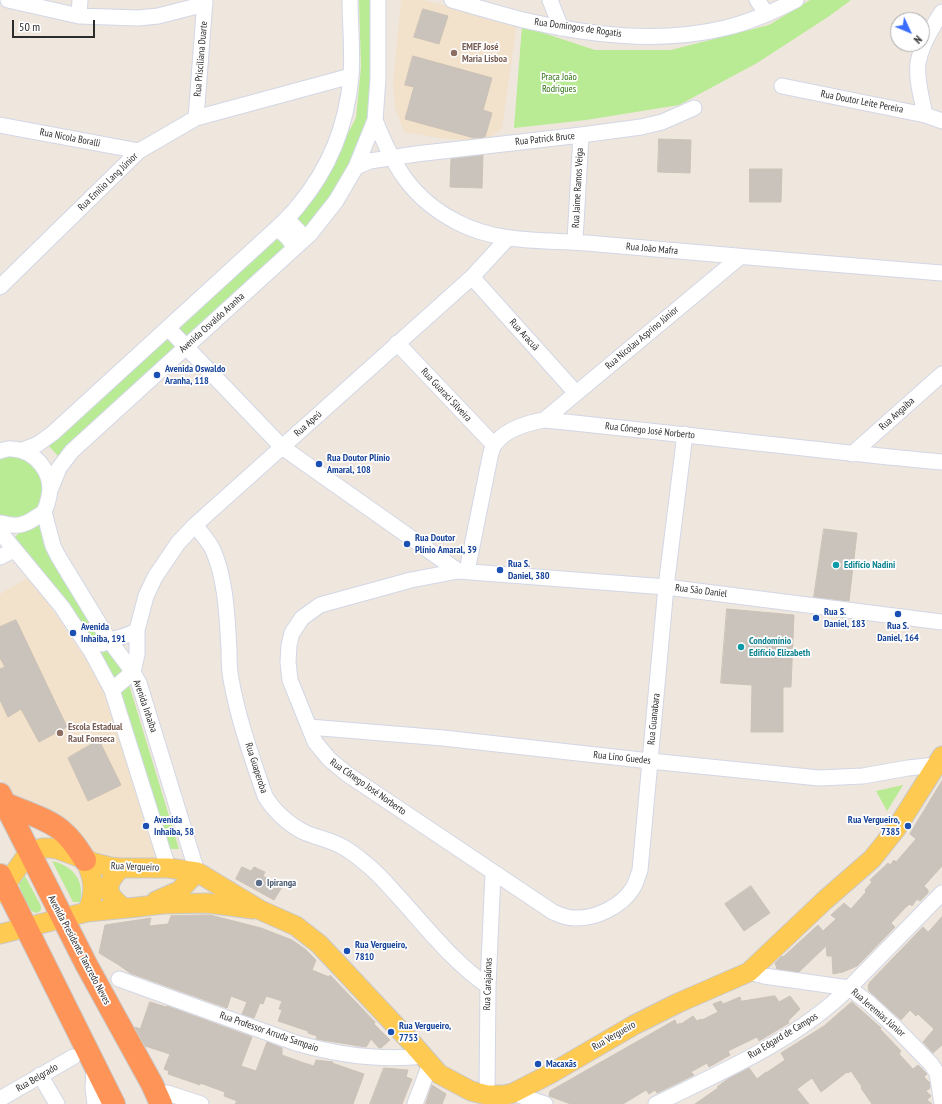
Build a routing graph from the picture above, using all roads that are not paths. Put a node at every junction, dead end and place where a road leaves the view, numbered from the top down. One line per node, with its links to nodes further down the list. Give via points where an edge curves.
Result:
1 (8, 0): 12 (street)
2 (80, 0): 12 (street)
3 (350, 0): 14 (street)
4 (378, 0): 19 (street)
5 (452, 0): 13 (street, Rua Domingos de Rogatis)
6 (550, 0): 13 (street)
7 (757, 0): 11 (street)
8 (795, 0): 11 (street, Rua Domingos de Rogatis)
9 (205, 2): 12 (street, via 158,16); 18 (street, Rua Prisciliana Duarte)
10 (942, 12): 17 (street, via 930,32 918,64 918,79)
11 (764, 15): 13 (street, Rua Domingos de Rogatis, via 726,28 691,34 645,36)
12 (79, 16)
13 (561, 28)
14 (351, 76): 18 (street, Rua Emílio Lang Júnior); 26 (street, via 349,96 334,148 298,207)
15 (782, 86): 17 (street, Rua Doutor Leite Pereira)
16 (694, 108): 22 (street, Rua Patrick Bruce, via 662,122)
17 (925, 115): 20 (street, Rua Doutor Leite Pereira)
18 (196, 118): 23 (street, Rua Emílio Lang Júnior)
19 (375, 120): 24 (street, Rua João Mafra); 25 (street, Avenida Osvaldo Aranha)
20 (942, 121)
21 (0, 124): 23 (street, Rua Nicola Boralli)
22 (581, 136): 24 (street, Rua Patrick Bruce); 28 (street, Rua Jaime Ramos Veiga)
23 (139, 150): 33 (street, Rua Emílio Lang Júnior)
24 (392, 158): 25 (street); 27 (street, Rua João Mafra, via 420,197 444,215 485,234)
25 (356, 167): 29 (street, Avenida Osvaldo Aranha, via 323,219)
26 (282, 223): 29 (street, via 287,237); 34 (street)
27 (508, 238): 28 (street, Rua João Mafra); 32 (street, Rua Apeú)
28 (576, 241): 30 (street, Rua João Mafra)
29 (300, 243): 36 (street, Avenida Osvaldo Aranha)
30 (740, 257): 31 (street, Rua João Mafra); 38 (street, Rua Nicolau Asprino Júnior)
31 (942, 273)
32 (472, 277): 35 (street, Rua Apeú); 38 (street, Rua Aracuã)
33 (0, 287)
34 (168, 328): 36 (street); 43 (street, via 53,433 38,444)
35 (397, 343): 41 (street, Rua Guaraci Silveira); 42 (street, Rua Apeú)
36 (186, 346): 42 (street); 46 (street, Avenida Osvaldo Aranha, via 72,451 59,468)
37 (942, 374): 44 (street, Rua Angaíba)
38 (576, 393): 39 (street, Rua Nicolau Asprino Júnior)
39 (544, 420): 40 (street, Rua Cônego José Norberto); 41 (street, Rua Cônego José Norberto, via 519,426)
40 (685, 434): 44 (street, Rua Cônego José Norberto); 54 (street, Rua Guanabara)
41 (494, 445): 53 (street)
42 (282, 447): 49 (street, Rua Apeú); 53 (street)
43 (8, 448): 46 (street, via 40,462 47,473)
44 (852, 454): 45 (street, Rua Cônego José Norberto)
45 (942, 462)
46 (51, 488): 47 (street, Avenida Osvaldo Aranha)
47 (44, 512): 48 (street, via 26,523); 57 (street, Avenida Inhaíba, via 53,546)
48 (0, 523)
49 (195, 525): 56 (street, Rua Apeú, via 178,543 155,577 146,596); 81 (street, Rua Guaperoba, via 212,549 221,576 230,677 265,796 297,828 343,847 365,863 383,879 453,956)
50 (0, 532): 51 (street)
51 (14, 550): 52 (street); 58 (street, via 62,607)
52 (0, 557)
53 (462, 571): 54 (street, Rua São Daniel); 61 (street, Rua Cônego José Norberto, via 411,580 320,605 302,618 292,633 288,662 290,680)
54 (666, 587): 55 (street, Rua São Daniel); 63 (street, Rua Guanabara)
55 (942, 622)
56 (137, 630): 57 (street, via 124,637); 59 (street, Rua Apeú)
57 (110, 640): 58 (street); 59 (street, Avenida Inhaíba)
58 (91, 651): 60 (street)
59 (133, 672): 60 (street); 69 (street, Avenida Inhaíba, via 145,699)
60 (112, 690): 68 (street)
61 (309, 727): 63 (street, Rua Lino Guedes, via 451,739); 70 (street, Rua Cônego José Norberto, via 322,752 337,767)
62 (939, 760): 63 (street, Rua Lino Guedes, via 862,776 825,778); 79 (main road, Rua Vergueiro, via 896,830 872,859)
63 (650, 761): 70 (street, Rua Guanabara, via 640,870 634,887 618,904 590,917 565,917 534,901)
64 (2, 799): 65 (highway, Avenida Presidente Tancredo Neves); 66 (highway, via 61,830)
65 (29, 852): 66 (main road, Rua Vergueiro, via 42,848 57,849); 71 (main road); 76 (highway, Avenida Presidente Tancredo Neves)
66 (85, 860): 67 (main road, Rua Vergueiro); 75 (main road, via 92,874 94,887)
67 (122, 868): 68 (main road, Rua Vergueiro); 73 (main road, via 112,878 109,887 111,898)
68 (168, 868): 69 (main road, Rua Vergueiro)
69 (197, 872): 73 (main road, via 179,892); 74 (main road, Rua Vergueiro)
70 (493, 873): 81 (street, Rua Carajaúnas)
71 (2, 885): 77 (highway)
72 (942, 892): 82 (street, Rua Edgard de Campos)
73 (131, 908): 74 (main road, Rua Vergueiro, via 163,904 207,904); 75 (main road, Rua Vergueiro)
74 (260, 910): 84 (main road, Rua Vergueiro, via 296,926 319,944)
75 (87, 912): 76 (main road, Rua Vergueiro)
76 (62, 919): 77 (main road, Rua Vergueiro); 88 (highway, Avenida Presidente Tancredo Neves, via 152,1084)
77 (26, 928): 78 (main road, Rua Vergueiro); 85 (highway)
78 (0, 934)
79 (749, 972): 82 (street, Rua Jeremias Júnior); 89 (main road, Rua Vergueiro, via 634,1025 550,1074)
80 (119, 979): 84 (street, Rua Professor Arruda Sampaio, via 318,1049 376,1058)
81 (488, 986): 87 (street, Rua Carajaúnas)
82 (850, 988): 97 (street, Rua Edgard de Campos, via 812,1020 778,1041); 98 (street, Rua Jeremias Júnior, via 896,1028 931,1064 937,1073)
83 (73, 1057): 86 (street, Rua Belgrado)
84 (427, 1060): 87 (main road, Rua Vergueiro, via 443,1077); 95 (street)
85 (94, 1065): 92 (street); 93 (highway)
86 (40, 1075): 90 (street, Rua Belgrado); 91 (street)
87 (487, 1095): 89 (main road, Rua Vergueiro)
88 (164, 1098): 94 (street)
89 (520, 1098): 96 (street)
90 (0, 1099)
91 (57, 1104)
92 (95, 1104)
93 (114, 1104)
94 (201, 1104)
95 (415, 1104)
96 (545, 1104)
97 (656, 1104)
98 (942, 1104)

